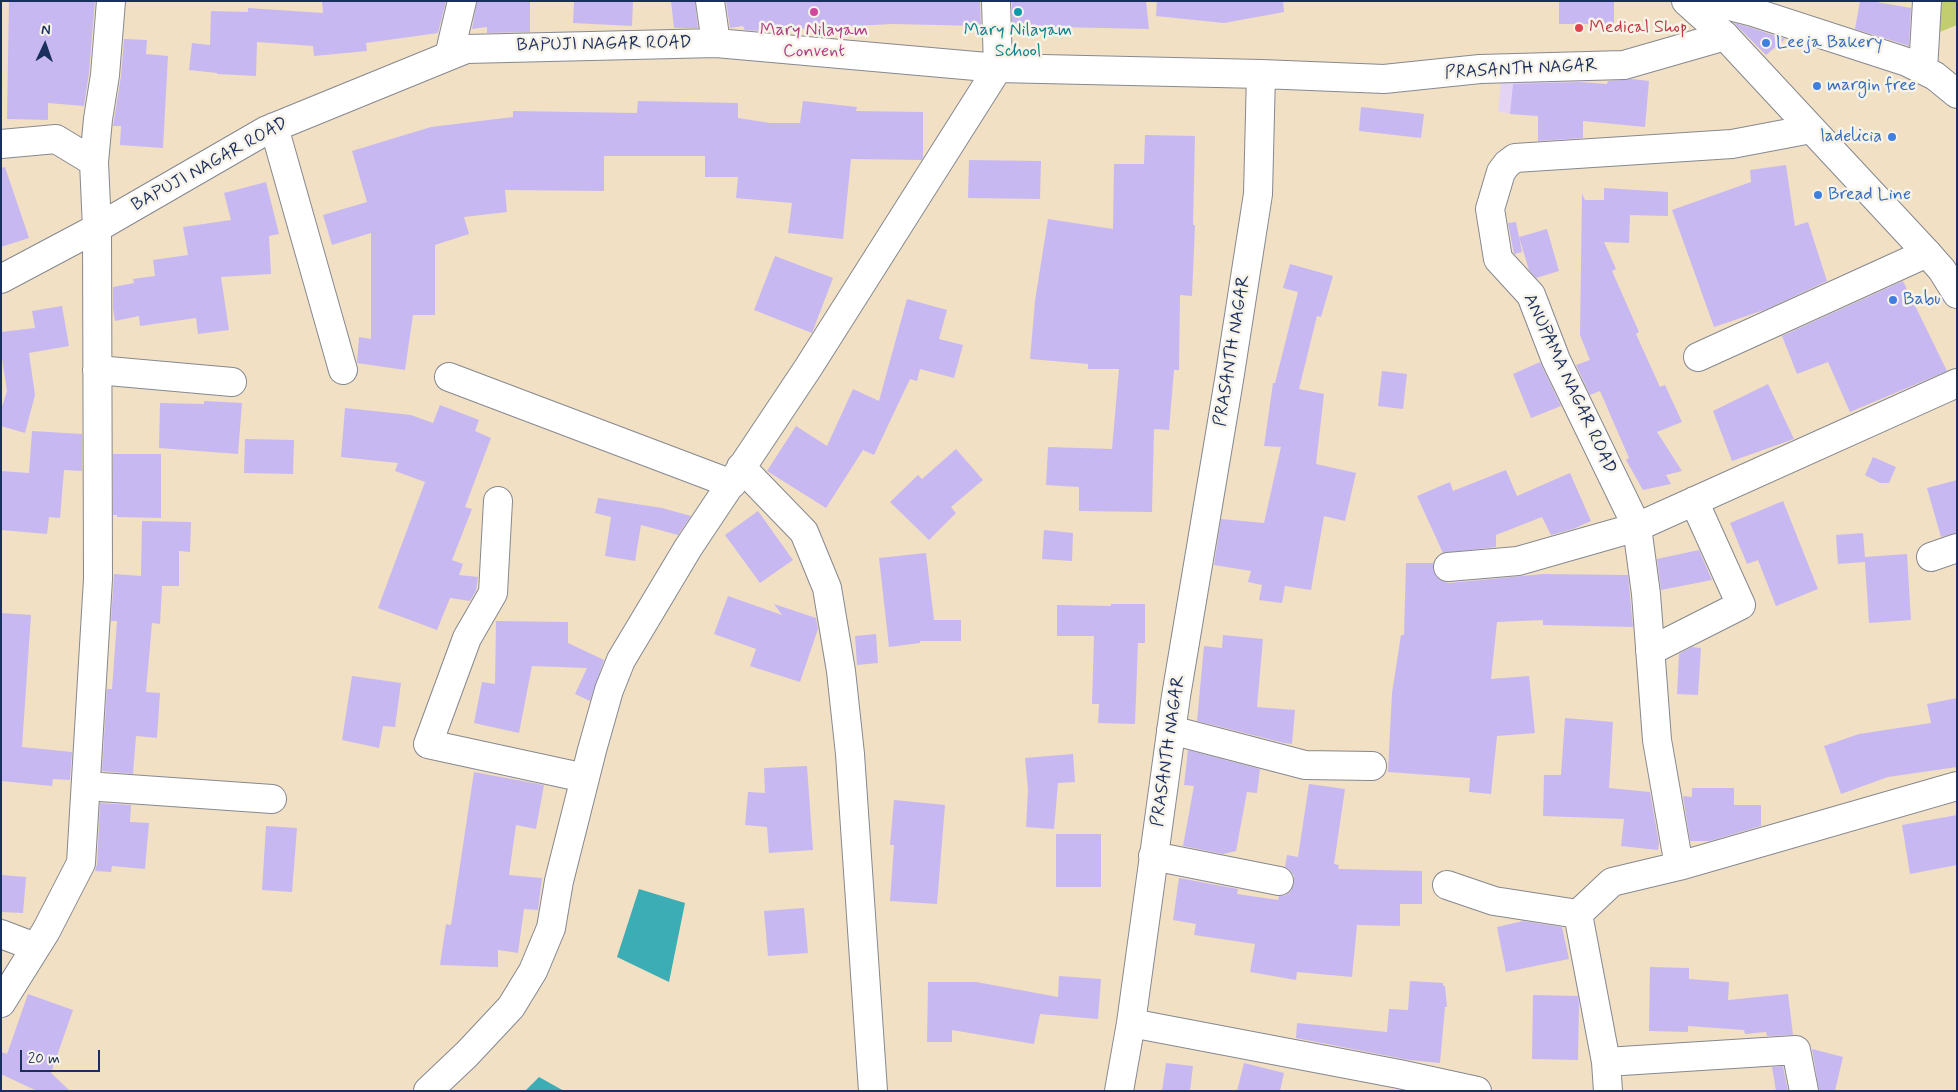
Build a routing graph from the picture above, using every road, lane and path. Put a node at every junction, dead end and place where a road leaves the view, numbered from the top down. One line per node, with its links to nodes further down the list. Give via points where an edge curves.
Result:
1 (111, 1): 18 (street)
2 (462, 1): 10 (street)
3 (710, 1): 9 (street)
4 (996, 1): 11 (street)
5 (1686, 1): 8 (street)
6 (1710, 1): 12 (street, via 1870,49)
7 (1927, 1): 12 (street)
8 (1726, 36): 13 (street, PRASANTH NAGAR, via 1624,65 1480,69 1384,79); 16 (street)
9 (716, 44): 10 (street, BAPUJI NAGAR ROAD, via 466,49); 11 (street, BAPUJI NAGAR ROAD)
10 (448, 56): 15 (street, BAPUJI NAGAR ROAD)
11 (998, 68): 13 (street, BAPUJI NAGAR ROAD); 29 (street)
12 (1923, 70): 14 (street)
13 (1261, 74): 37 (street, PRASANTH NAGAR, via 1258,194)
14 (1957, 94)
15 (274, 127): 19 (street, BAPUJI NAGAR ROAD); 25 (street)
16 (1811, 128): 20 (street); 32 (street, ANUPAMA NAGAR ROAD, via 1732,144 1515,158 1501,172 1490,209 1498,259 1531,295 1556,360)
17 (1, 144): 18 (street, via 56,139)
18 (94, 162): 19 (street)
19 (97, 228): 21 (street, BAPUJI NAGAR ROAD); 24 (street)
20 (1927, 253): 22 (street); 23 (street)
21 (1, 280)
22 (1957, 294)
23 (1698, 357)
24 (97, 370): 27 (street); 40 (street, via 98,579)
25 (343, 370)
26 (450, 377): 29 (street)
27 (232, 382)
28 (1957, 383): 31 (street)
29 (737, 475): 39 (street, via 688,548 621,660 609,690); 55 (street, via 770,499 804,532 827,588 850,754)
30 (498, 501): 39 (street, via 493,593 467,638 428,744)
31 (1694, 501): 32 (street); 36 (street, via 1741,605)
32 (1637, 526): 35 (street, via 1518,561); 36 (street, ANUPAMA NAGAR ROAD)
33 (1957, 548): 34 (street)
34 (1931, 557)
35 (1448, 567)
36 (1650, 651): 44 (street, ANUPAMA NAGAR ROAD, via 1657,740)
37 (1171, 730): 38 (street, via 1305,765); 43 (street, PRASANTH NAGAR)
38 (1372, 766)
39 (585, 778): 54 (street, via 559,881 551,928 533,971 511,1007)
40 (86, 786): 42 (street); 49 (street, via 81,863)
41 (1957, 786): 44 (street)
42 (272, 799)
43 (1153, 856): 45 (street); 51 (street, PRASANTH NAGAR)
44 (1679, 866): 47 (street, via 1612,882)
45 (1279, 881)
46 (1448, 886): 47 (street, via 1494,901)
47 (1578, 914): 52 (street)
48 (1, 934): 49 (street)
49 (35, 948): 50 (street)
50 (1, 1003)
51 (1131, 1023): 53 (street); 56 (street, PRASANTH NAGAR)
52 (1606, 1062): 58 (street); 59 (street, via 1796,1050)
53 (1398, 1082): 57 (street)
54 (428, 1091)
55 (873, 1091)
56 (1119, 1091)
57 (1477, 1091)
58 (1608, 1091)
59 (1804, 1091)

